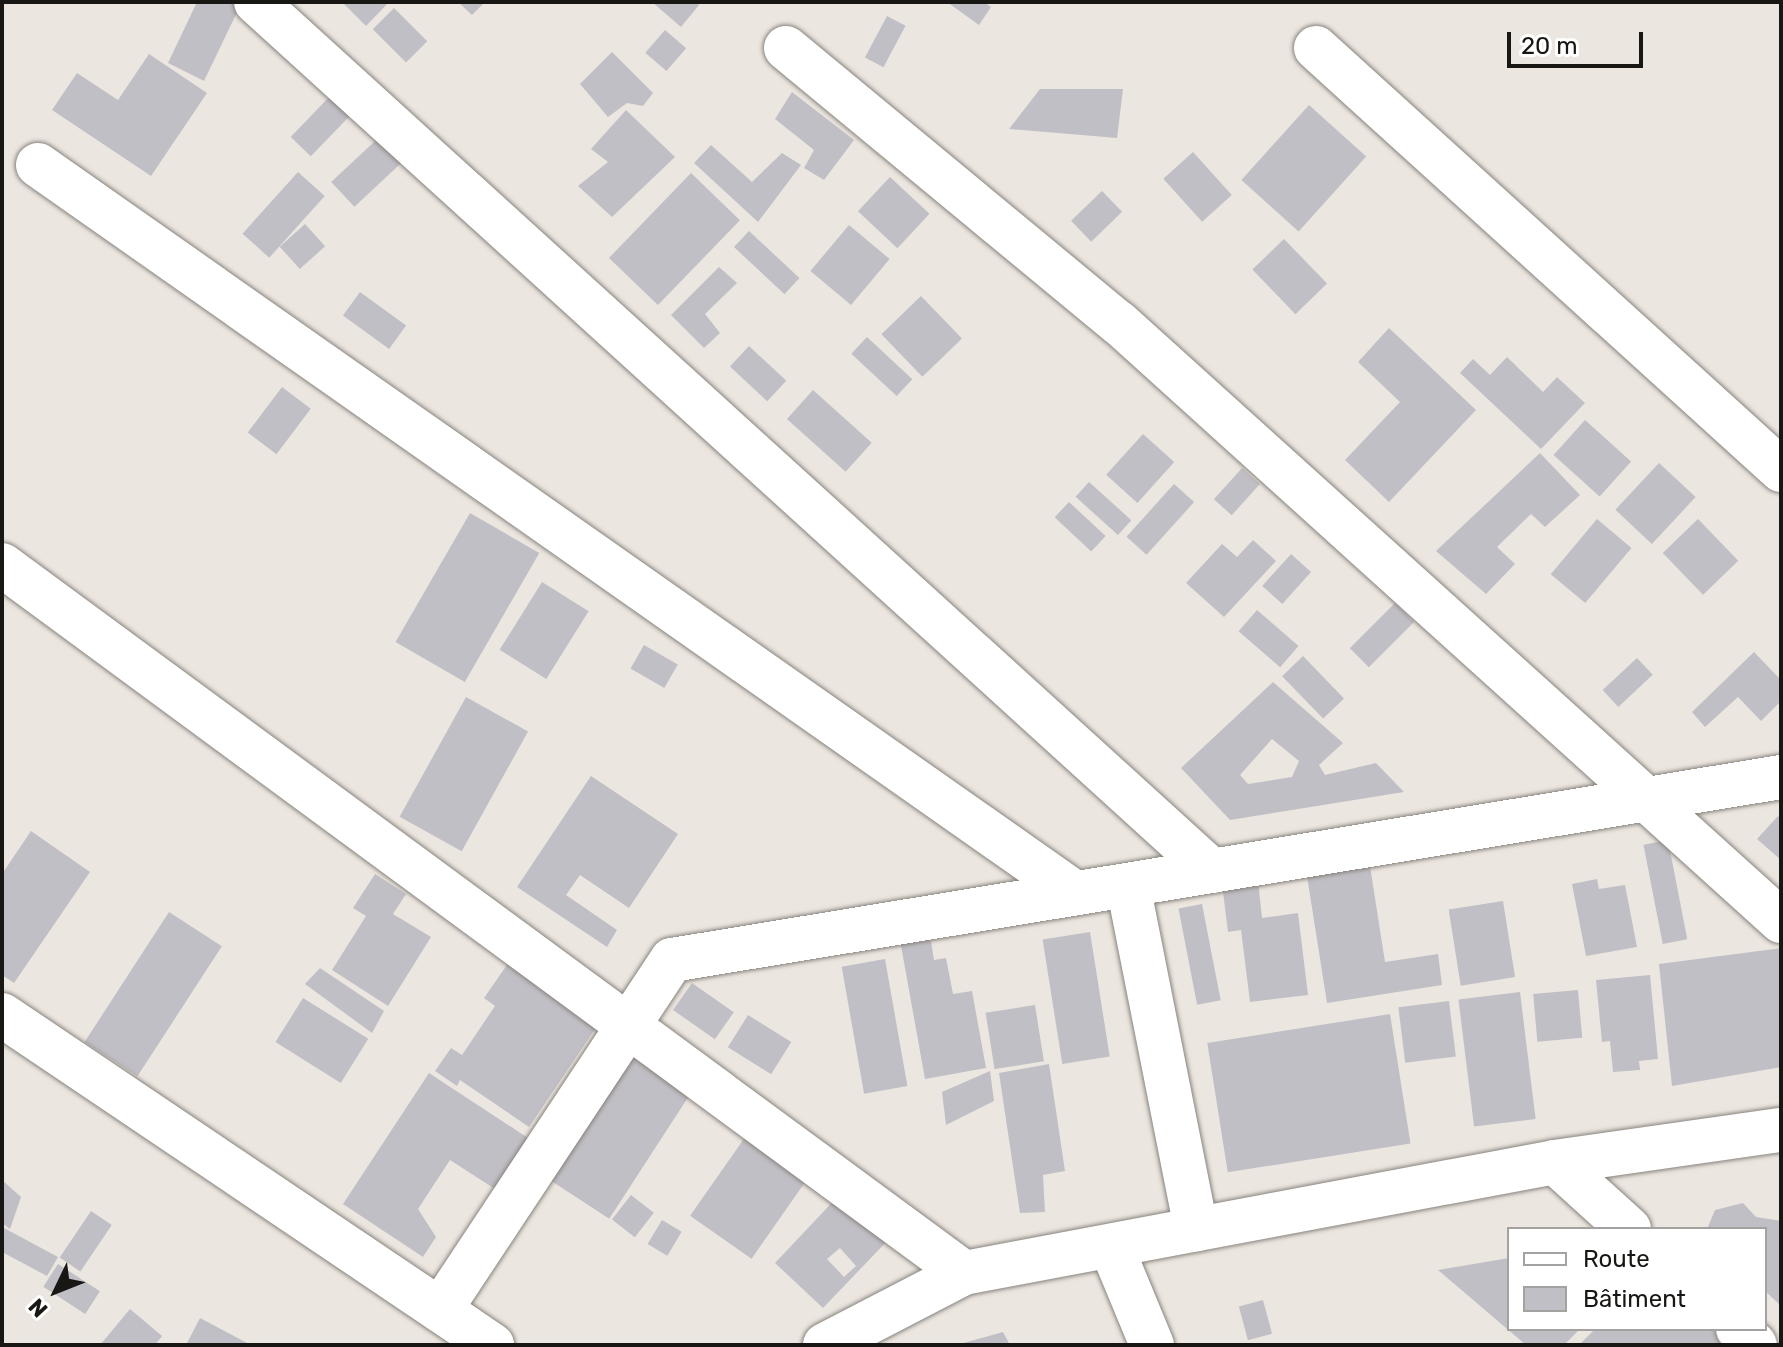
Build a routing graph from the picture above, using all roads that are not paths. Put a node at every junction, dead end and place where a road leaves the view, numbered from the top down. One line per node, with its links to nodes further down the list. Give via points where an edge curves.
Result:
1 (256, 2): 9 (street)
2 (786, 48): 8 (street, via 1119,323)
3 (1316, 48): 5 (street)
4 (38, 165): 11 (street)
5 (1781, 470)
6 (2, 565): 14 (street)
7 (1781, 777): 8 (street)
8 (1650, 798): 9 (street); 12 (street)
9 (1212, 871): 10 (street)
10 (1128, 885): 11 (street); 18 (street)
11 (1075, 893): 14 (street, via 672,960)
12 (1781, 921)
13 (2, 1015): 21 (street)
14 (627, 1026): 20 (street); 21 (street)
15 (1781, 1130): 16 (street)
16 (1555, 1162): 17 (street); 18 (street)
17 (1627, 1227)
18 (1196, 1229): 19 (street)
19 (1111, 1246): 20 (street); 25 (street)
20 (964, 1273): 24 (street)
21 (440, 1310): 23 (street)
22 (1740, 1331): 26 (street)
23 (492, 1345)
24 (825, 1345)
25 (1152, 1345)
26 (1755, 1345)

